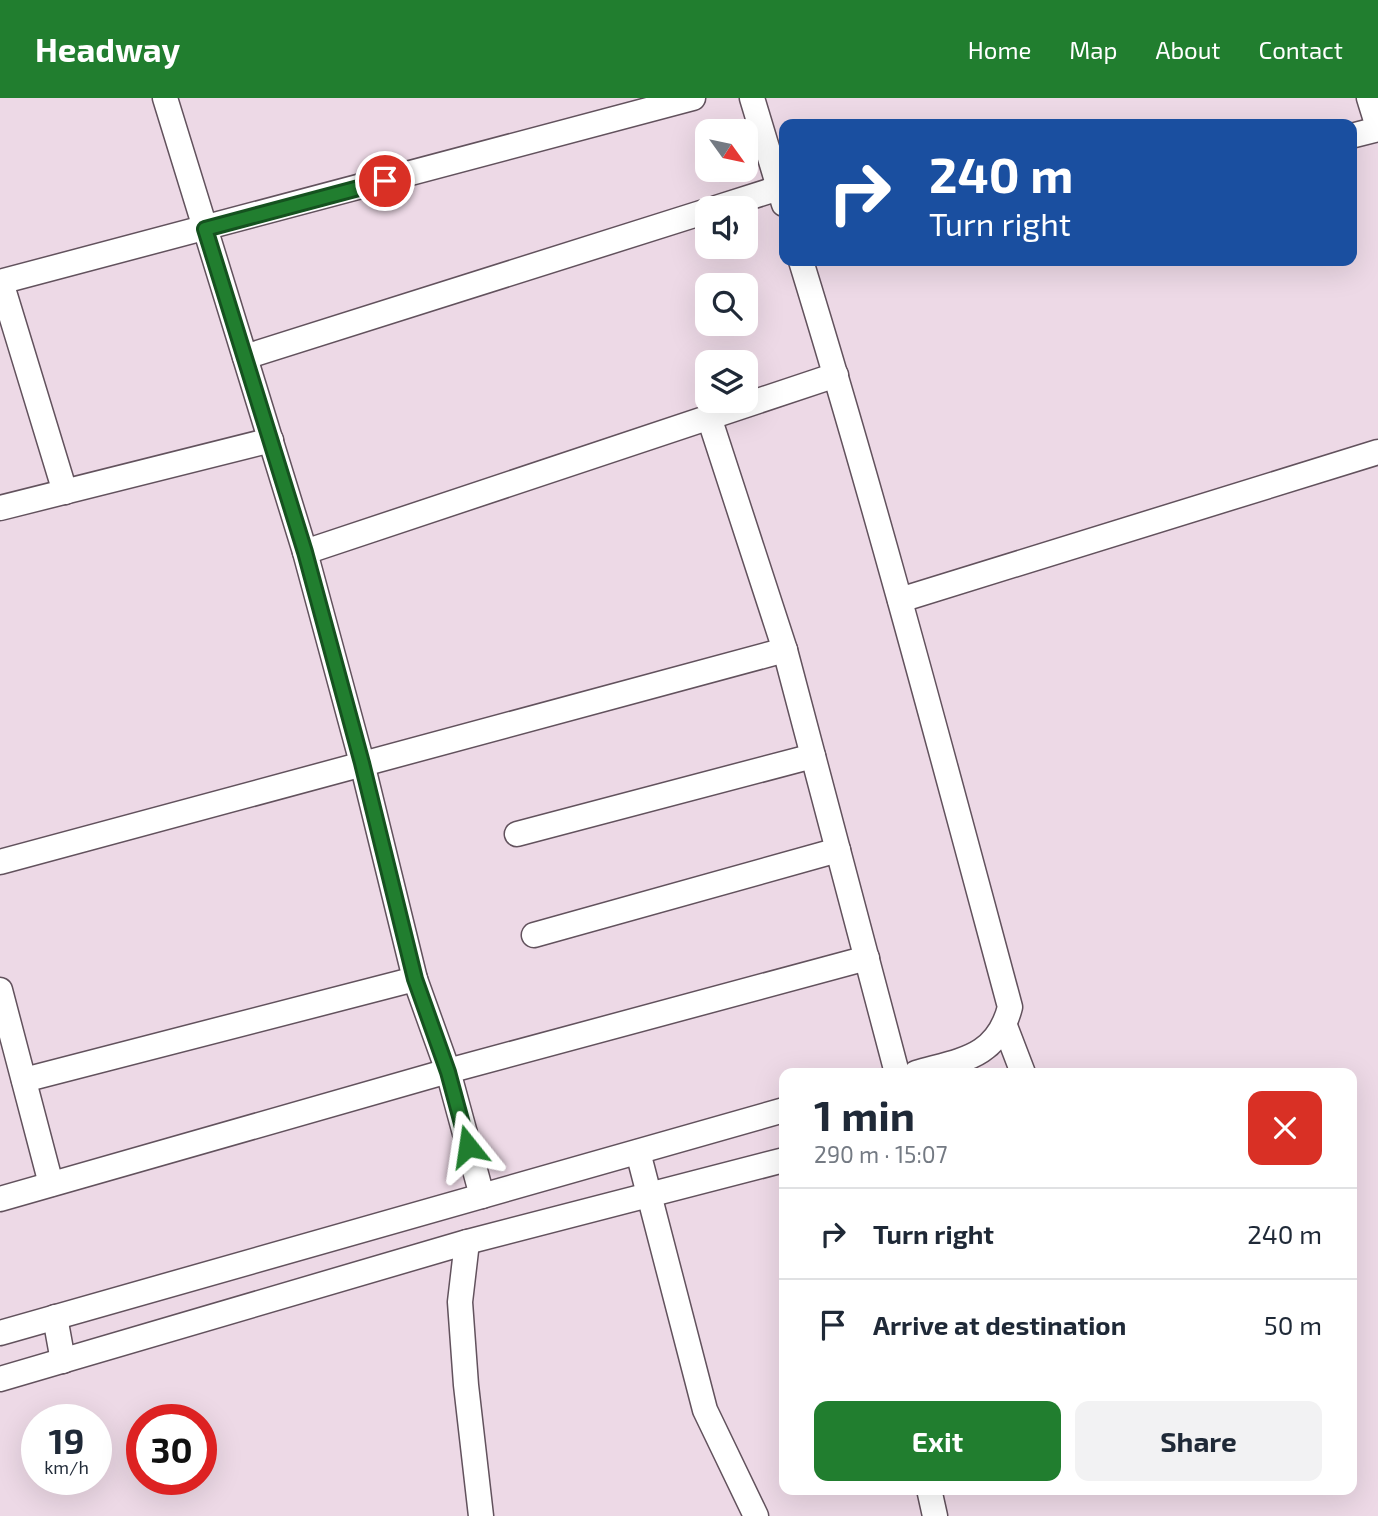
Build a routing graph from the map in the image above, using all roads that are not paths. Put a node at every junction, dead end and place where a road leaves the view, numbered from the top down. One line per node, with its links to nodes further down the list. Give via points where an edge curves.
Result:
1 (165, 98): 11 (street)
2 (693, 98): 11 (street)
3 (752, 98): 7 (street)
4 (1369, 98): 5 (street)
5 (1378, 128): 6 (street)
6 (1357, 134)
7 (779, 186)
8 (779, 197): 9 (street)
9 (758, 200)
10 (695, 215): 14 (street)
11 (205, 229): 13 (street); 14 (street)
12 (804, 266): 15 (street)
13 (1, 282): 19 (street)
14 (245, 357): 17 (street)
15 (836, 374): 16 (street); 22 (street)
16 (709, 417): 21 (street); 23 (street)
17 (271, 440): 19 (street); 21 (street)
18 (1378, 452): 22 (street)
19 (65, 492): 20 (street)
20 (0, 508)
21 (305, 552): 25 (street)
22 (900, 600): 33 (street, via 1010,1007)
23 (785, 650): 24 (street); 25 (street)
24 (813, 756): 26 (street); 27 (street)
25 (362, 763): 28 (street); 31 (street)
26 (517, 834)
27 (838, 850): 29 (street); 30 (street)
28 (0, 862)
29 (534, 936)
30 (867, 958): 35 (street); 39 (street)
31 (415, 979): 39 (street); 40 (street)
32 (0, 990): 40 (street)
33 (1005, 1026): 34 (street); 38 (street)
34 (978, 1055): 36 (street); 37 (street)
35 (896, 1068)
36 (933, 1068)
37 (964, 1068)
38 (1021, 1068)
39 (448, 1072): 44 (street); 46 (street)
40 (24, 1080): 44 (street)
41 (779, 1111): 42 (street)
42 (638, 1152): 45 (street); 46 (street)
43 (779, 1161): 45 (street)
44 (51, 1184): 47 (street)
45 (649, 1195): 48 (street); 54 (street, via 705,1410)
46 (482, 1196): 49 (street)
47 (0, 1199)
48 (467, 1242): 51 (street); 53 (street, via 460,1302)
49 (55, 1317): 50 (street); 51 (street)
50 (0, 1333)
51 (63, 1361): 52 (street)
52 (0, 1379)
53 (481, 1516)
54 (756, 1516)

